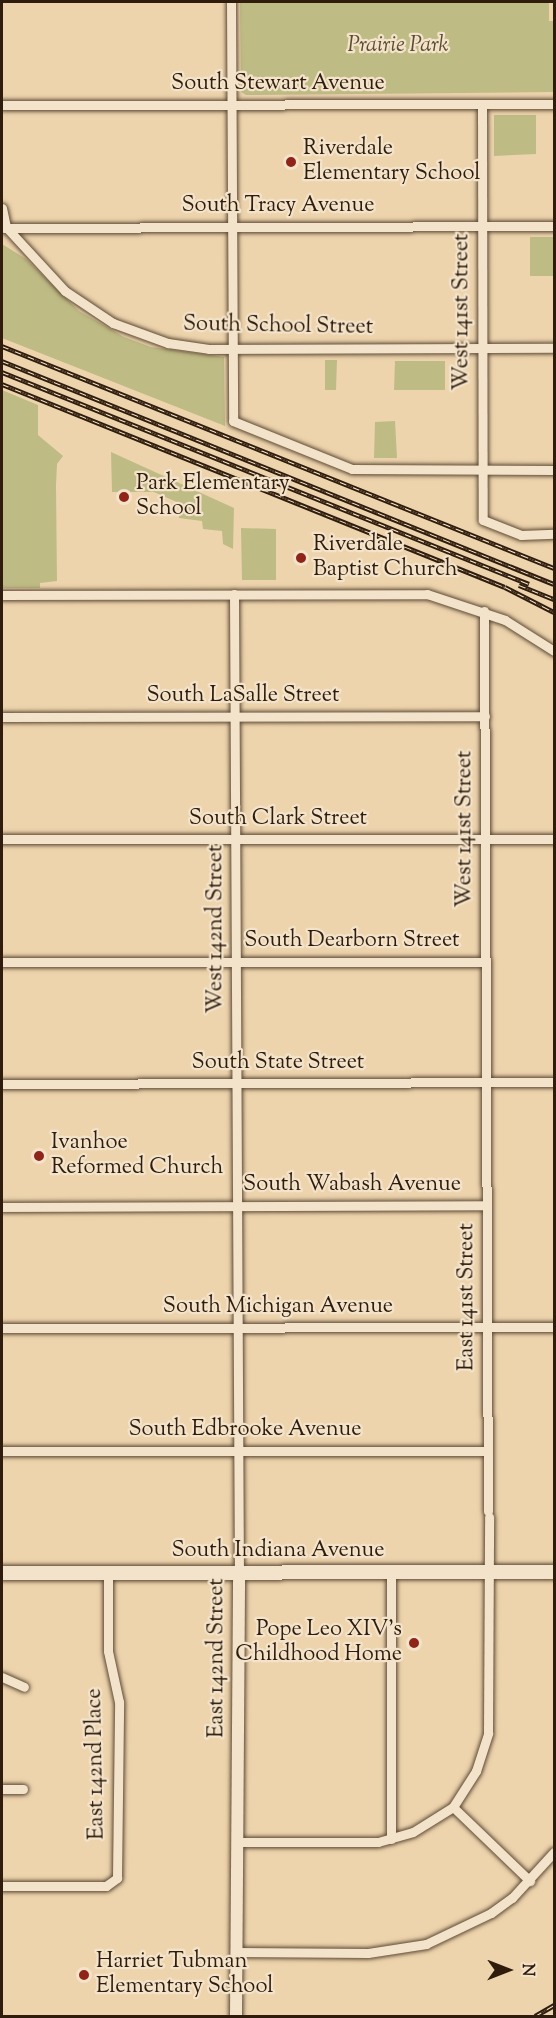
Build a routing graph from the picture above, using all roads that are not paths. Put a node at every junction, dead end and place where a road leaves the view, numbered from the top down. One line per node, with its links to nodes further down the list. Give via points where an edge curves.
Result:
1 (231, 2): 2 (street)
2 (232, 104): 3 (street, South Stewart Avenue); 5 (street, South Stewart Avenue); 9 (street)
3 (482, 104): 4 (street, South Stewart Avenue); 7 (street, West 141st Street)
4 (555, 104)
5 (2, 105)
6 (2, 208): 10 (street)
7 (482, 226): 8 (street, South Tracy Avenue); 9 (street, South Tracy Avenue); 11 (street, West 141st Street)
8 (555, 226)
9 (232, 227): 10 (street, South Tracy Avenue); 13 (street)
10 (4, 228): 13 (street, South School Street, via 64,291 113,323 168,343)
11 (482, 348): 12 (street, South School Street); 13 (street, South School Street); 14 (street, West 141st Street)
12 (555, 348)
13 (233, 349): 14 (street, via 233,421 352,469)
14 (483, 469): 15 (street); 16 (street, West 141st Street, via 483,520 521,535)
15 (555, 470)
16 (555, 534)
17 (234, 594): 18 (street); 19 (street, via 427,594); 23 (street, West 142nd Street)
18 (2, 595)
19 (484, 611): 20 (street); 21 (street, West 141st Street)
20 (555, 651)
21 (485, 716): 23 (street, South LaSalle Street); 25 (street, West 141st Street)
22 (2, 717): 23 (street, South LaSalle Street)
23 (235, 717): 24 (street, West 142nd Street)
24 (236, 839): 25 (street, South Clark Street); 27 (street, South Clark Street); 29 (street, West 142nd Street)
25 (485, 839): 26 (street, South Clark Street); 30 (street, West 141st Street)
26 (555, 839)
27 (2, 840)
28 (2, 962): 29 (street, South Dearborn Street)
29 (236, 962): 30 (street, South Dearborn Street); 32 (street, West 142nd Street)
30 (486, 962): 33 (street, West 141st Street)
31 (555, 1082): 33 (street, South State Street)
32 (237, 1083): 33 (street, South State Street); 34 (street, South State Street); 36 (street, East 142nd Street)
33 (487, 1083): 35 (street, East 141st Street)
34 (2, 1084)
35 (487, 1205): 36 (street, South Wabash Avenue); 38 (street, East 141st Street)
36 (238, 1206): 37 (street, South Wabash Avenue); 41 (street, East 142nd Street)
37 (2, 1207)
38 (488, 1327): 39 (street, South Michigan Avenue); 41 (street, South Michigan Avenue); 44 (street, East 141st Street)
39 (553, 1327)
40 (2, 1328): 41 (street, South Michigan Avenue)
41 (238, 1328): 43 (street, East 142nd Street)
42 (2, 1451): 43 (street, South Edbrooke Avenue)
43 (239, 1451): 44 (street, South Edbrooke Avenue); 50 (street, East 142nd Street)
44 (488, 1451): 45 (street, East 141st Street)
45 (489, 1572): 46 (main road, South Indiana Avenue); 48 (main road, South Indiana Avenue); 55 (street, East 141st Street, via 488,1733 476,1771)
46 (555, 1572)
47 (2, 1573): 49 (main road, South Indiana Avenue)
48 (391, 1573): 50 (main road, South Indiana Avenue); 56 (street)
49 (108, 1574): 50 (main road, South Indiana Avenue); 60 (street, East 142nd Place, via 108,1651 119,1702 118,1872 106,1886)
50 (239, 1574): 57 (street, East 142nd Street)
51 (2, 1677): 52 (street)
52 (24, 1687)
53 (2, 1789): 54 (street)
54 (23, 1789)
55 (453, 1807): 56 (street, via 421,1828); 59 (street)
56 (391, 1839): 57 (street, via 356,1844)
57 (238, 1842): 61 (street, East 142nd Street)
58 (555, 1852): 59 (street)
59 (530, 1881): 61 (street, via 491,1913 426,1944 368,1953)
60 (2, 1886)
61 (237, 1952): 62 (street, East 142nd Street)
62 (236, 2016)

